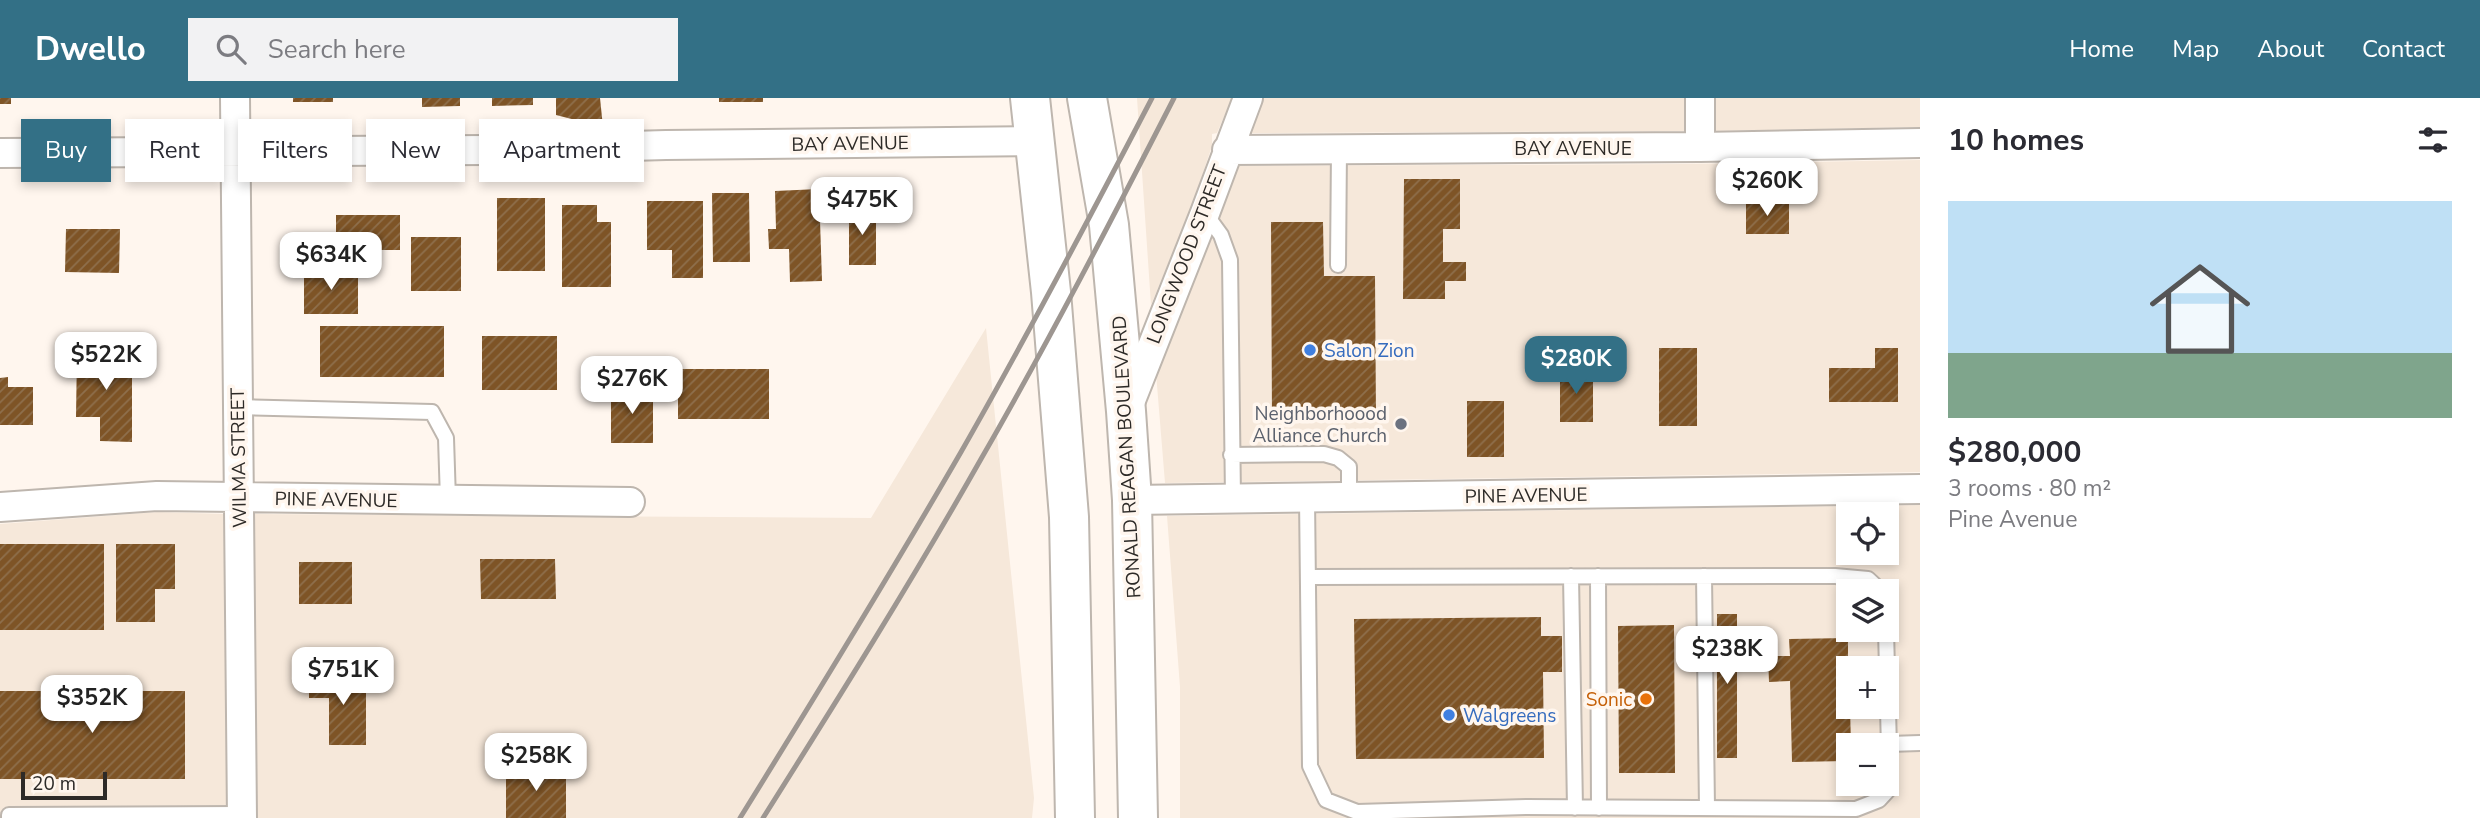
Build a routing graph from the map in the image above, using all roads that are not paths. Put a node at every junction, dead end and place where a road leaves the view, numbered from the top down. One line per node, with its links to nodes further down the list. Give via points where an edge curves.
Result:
1 (235, 98): 10 (street, WILMA STREET)
2 (1030, 98): 6 (main road)
3 (1087, 98): 16 (main road, RONALD REAGAN BOULEVARD, via 1109,225)
4 (1248, 98): 11 (street, LONGWOOD STREET)
5 (1700, 98): 8 (street)
6 (1034, 141): 10 (street, BAY AVENUE); 43 (main road, via 1069,517)
7 (1920, 143): 8 (street, BAY AVENUE)
8 (1700, 148): 9 (street, BAY AVENUE)
9 (1339, 149): 11 (street, BAY AVENUE); 14 (lane)
10 (235, 150): 12 (street, BAY AVENUE); 15 (street, WILMA STREET)
11 (1227, 150): 13 (street, LONGWOOD STREET)
12 (0, 153)
13 (1205, 213): 16 (street, LONGWOOD STREET); 17 (lane, via 1221,235 1230,260)
14 (1338, 265)
15 (238, 407): 20 (street, WILMA STREET); 23 (lane, via 432,412 446,438)
16 (1126, 411): 24 (main road, RONALD REAGAN BOULEVARD)
17 (1231, 455): 19 (lane, via 1324,454 1338,458 1349,467); 21 (lane)
18 (1920, 489): 19 (street, PINE AVENUE)
19 (1349, 497): 22 (street, PINE AVENUE)
20 (239, 498): 23 (street, PINE AVENUE); 26 (street, PINE AVENUE, via 156,496); 41 (street, WILMA STREET)
21 (1233, 498): 22 (street, PINE AVENUE); 24 (street, PINE AVENUE)
22 (1307, 498): 30 (lane)
23 (448, 499): 25 (street, PINE AVENUE)
24 (1132, 500): 44 (main road, RONALD REAGAN BOULEVARD)
25 (630, 502)
26 (0, 508)
27 (1571, 576): 28 (lane); 30 (lane); 37 (lane)
28 (1598, 576): 29 (lane); 38 (lane)
29 (1704, 576): 31 (lane); 39 (lane)
30 (1308, 577): 40 (lane, via 1310,766 1326,800 1356,812)
31 (1868, 579)
32 (1886, 642): 33 (lane)
33 (1889, 733)
34 (1920, 743): 35 (lane)
35 (1899, 744)
36 (1883, 796): 39 (lane, via 1856,809)
37 (1575, 808): 38 (lane); 40 (lane)
38 (1599, 808): 39 (lane)
39 (1707, 808)
40 (1559, 813)
41 (242, 816): 42 (lane)
42 (9, 818)
43 (1075, 818)
44 (1138, 818)

